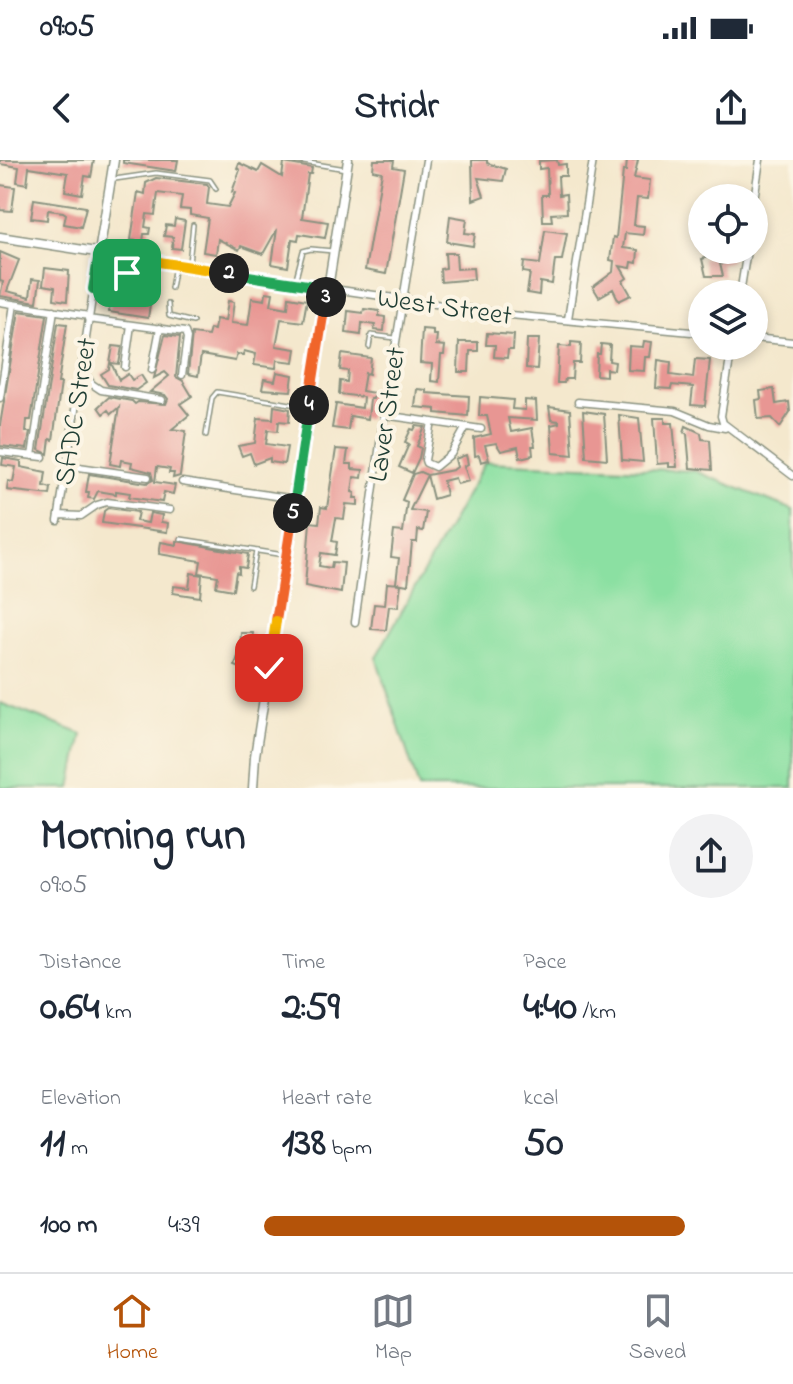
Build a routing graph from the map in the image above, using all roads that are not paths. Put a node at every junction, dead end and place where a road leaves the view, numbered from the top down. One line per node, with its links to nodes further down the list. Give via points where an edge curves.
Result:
1 (114, 160): 7 (street, SADC Street)
2 (291, 160): 6 (lane)
3 (426, 160): 21 (street, Laver Street)
4 (593, 160): 27 (street)
5 (760, 160): 8 (street)
6 (347, 164): 12 (street)
7 (111, 179): 9 (lane, via 166,173 210,180); 13 (street, SADC Street)
8 (756, 184)
9 (216, 189)
10 (193, 225): 15 (lane)
11 (0, 237): 13 (street, West Street)
12 (333, 251): 17 (lane, via 303,251); 19 (street)
13 (99, 253): 14 (street, West Street); 20 (street, SADC Street)
14 (175, 265): 15 (street, West Street); 18 (lane)
15 (188, 267): 17 (street, West Street)
16 (127, 273): 20 (lane, via 122,293)
17 (295, 282): 19 (street, West Street)
18 (171, 288)
19 (327, 288): 21 (street, West Street); 44 (street)
20 (93, 289): 26 (street, SADC Street)
21 (402, 300): 27 (street, West Street); 32 (street, Laver Street)
22 (0, 302): 23 (street)
23 (14, 304): 25 (street); 41 (street)
24 (168, 304): 28 (lane, via 169,316)
25 (54, 310): 26 (street); 52 (street)
26 (88, 318): 29 (street); 38 (street, SADC Street)
27 (568, 319): 31 (street, West Street)
28 (193, 322)
29 (131, 325): 30 (street); 37 (street)
30 (160, 328): 39 (street); 40 (street, via 185,332)
31 (688, 332)
32 (396, 338): 35 (lane, via 371,335); 45 (street, Laver Street)
33 (768, 339): 34 (street)
34 (793, 342)
35 (369, 347)
36 (730, 360): 49 (street, via 721,416)
37 (125, 367)
38 (81, 368): 42 (street, via 101,390); 54 (street, SADC Street)
39 (152, 370)
40 (182, 375)
41 (0, 398)
42 (162, 400)
43 (578, 402): 49 (street, via 675,411)
44 (309, 407): 50 (lane, via 217,392); 58 (street)
45 (384, 415): 46 (street); 64 (street, Laver Street)
46 (432, 422): 47 (street); 47 (street, via 425,460 435,467 451,454)
47 (466, 427): 48 (street)
48 (481, 429)
49 (729, 430): 55 (street)
50 (206, 435)
51 (0, 452): 52 (street)
52 (32, 456): 53 (street)
53 (43, 457)
54 (65, 465): 56 (street); 59 (street, SADC Street, via 58,518 81,516 107,502)
55 (793, 476)
56 (148, 477)
57 (182, 482): 58 (street)
58 (295, 499): 62 (street)
59 (170, 510)
60 (181, 539): 61 (lane)
61 (256, 551): 62 (lane); 63 (lane)
62 (286, 556): 65 (street)
63 (250, 586)
64 (355, 622)
65 (253, 788)

